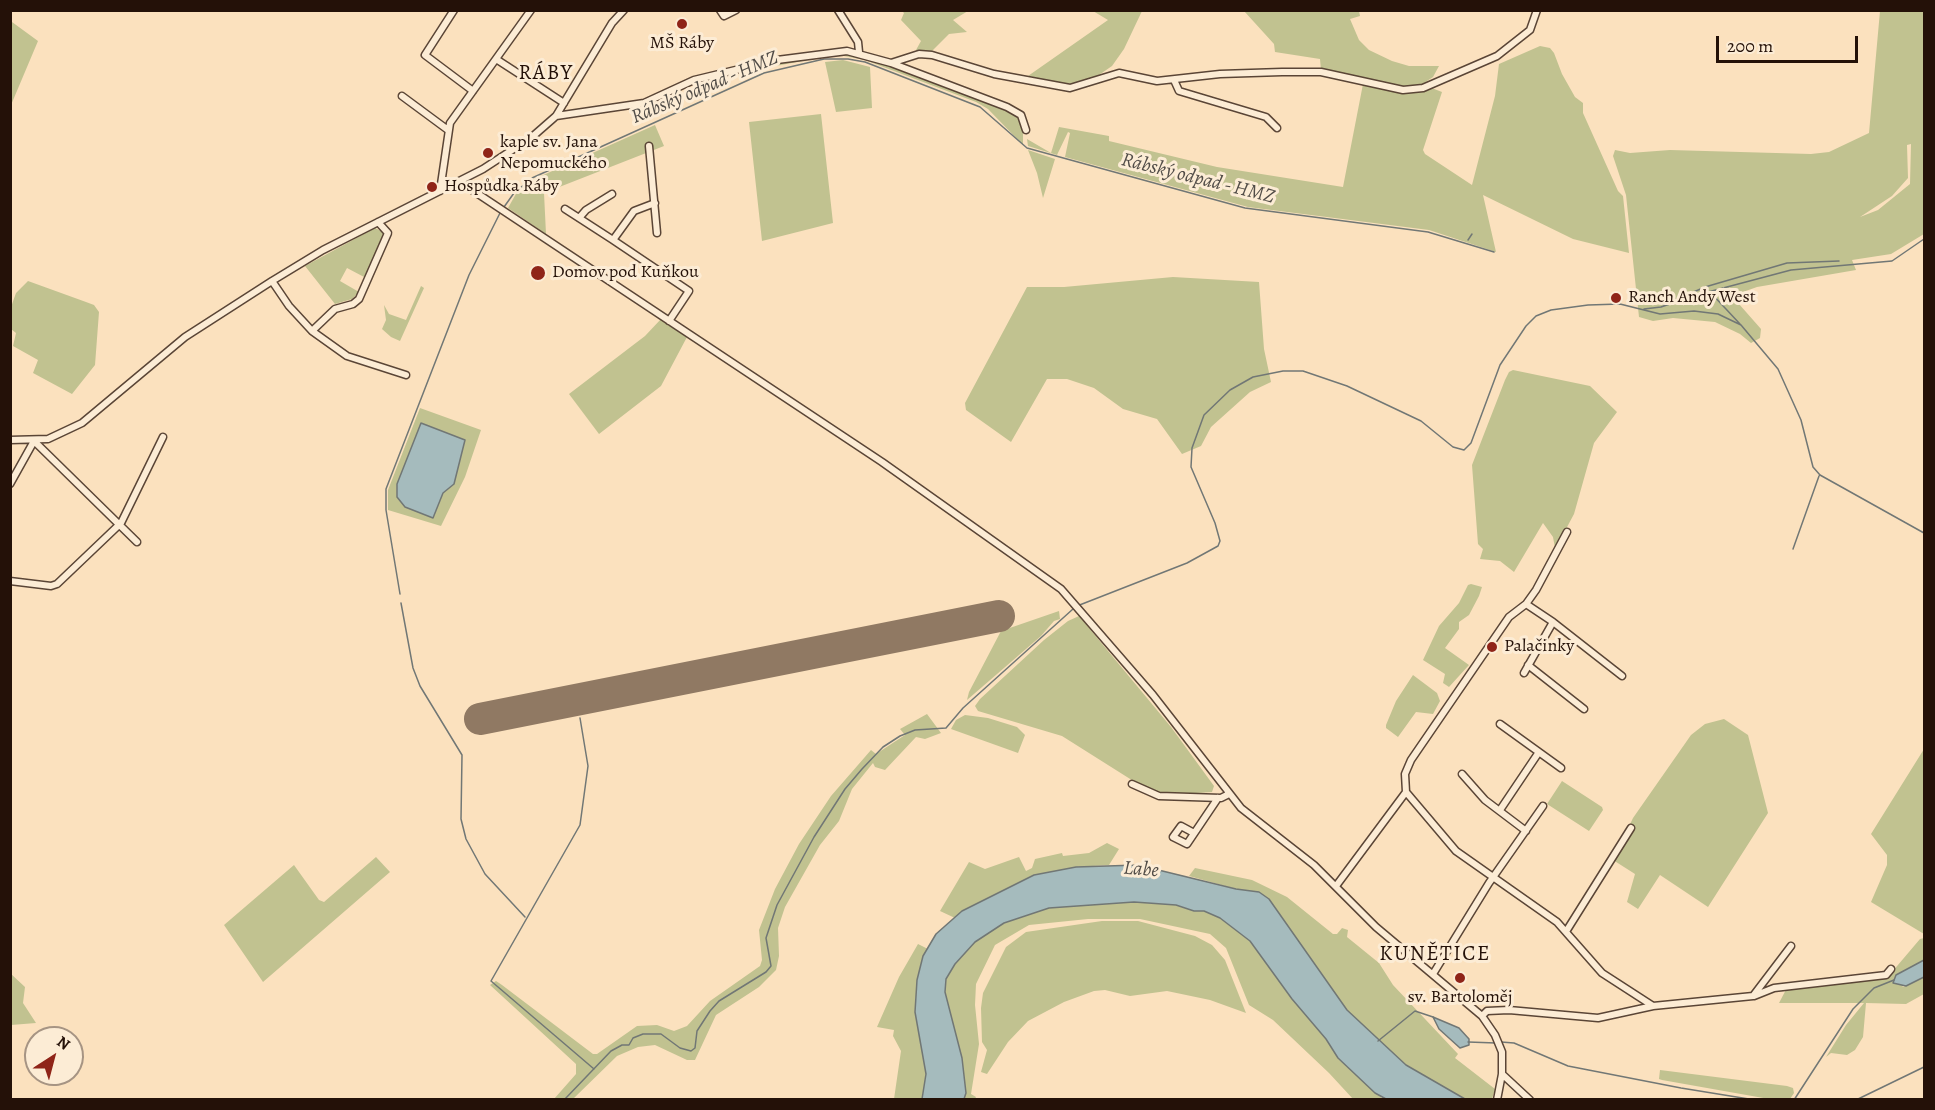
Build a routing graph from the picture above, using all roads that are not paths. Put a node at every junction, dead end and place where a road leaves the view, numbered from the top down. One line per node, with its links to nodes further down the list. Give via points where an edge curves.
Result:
1 (454, 10): 12 (street, via 425,55)
2 (531, 10): 9 (street)
3 (624, 10): 14 (street, via 612,23)
4 (720, 10): 5 (street, via 724,16)
5 (736, 10)
6 (838, 10): 8 (street, via 858,42)
7 (1537, 10): 11 (street, via 1530,30 1506,50 1423,88 1402,90 1321,72 1236,73)
8 (859, 52): 10 (street); 15 (street, via 794,56 694,81 644,103)
9 (496, 59): 12 (street); 14 (street)
10 (891, 63): 11 (street, via 919,54 932,55 994,74 1070,88 1119,73 1153,81); 18 (street, via 1012,109 1023,118)
11 (1174, 80): 16 (street, via 1179,91 1266,117)
12 (473, 91): 17 (street)
13 (402, 96): 17 (street)
14 (564, 103): 15 (street)
15 (556, 116): 20 (street, via 532,137)
16 (1277, 128)
17 (448, 130): 21 (street)
18 (1026, 130)
19 (650, 146): 23 (street)
20 (460, 182): 21 (street); 30 (street)
21 (440, 191): 26 (street)
22 (612, 194): 25 (street)
23 (655, 203): 27 (street); 28 (street, via 633,211)
24 (565, 209): 25 (street)
25 (579, 218): 28 (street)
26 (378, 222): 29 (street); 31 (street, via 388,233 359,299 335,309)
27 (657, 233)
28 (613, 240): 30 (street, via 688,291)
29 (272, 281): 31 (street); 35 (street, via 173,346 89,419 57,436)
30 (669, 321): 53 (street, via 882,462 1056,585 1153,695)
31 (312, 331): 32 (street, via 347,356)
32 (406, 375)
33 (163, 438): 37 (street)
34 (10, 440): 35 (street)
35 (34, 441): 36 (street); 37 (street)
36 (10, 484)
37 (119, 525): 39 (street); 40 (street, via 55,585)
38 (1567, 532): 41 (street)
39 (137, 542)
40 (10, 581)
41 (1526, 604): 42 (street); 52 (street, via 1509,617 1425,737 1407,767)
42 (1553, 622): 43 (street); 45 (street)
43 (1528, 665): 44 (street); 46 (street)
44 (1524, 673)
45 (1622, 676)
46 (1584, 709)
47 (1500, 724): 48 (street)
48 (1539, 752): 49 (street); 56 (street)
49 (1561, 768)
50 (1462, 774): 56 (street, via 1485,800)
51 (1132, 784): 54 (street, via 1159,796)
52 (1406, 792): 60 (street, via 1456,851); 61 (street)
53 (1229, 794): 54 (street); 61 (street)
54 (1218, 798): 59 (street)
55 (1543, 806): 58 (street)
56 (1500, 810): 58 (street)
57 (1631, 828): 62 (street)
58 (1526, 831): 60 (street)
59 (1194, 833)
60 (1493, 879): 62 (street); 65 (street)
61 (1336, 886): 65 (street, via 1376,927)
62 (1567, 930): 67 (street, via 1598,969)
63 (1791, 946): 66 (street)
64 (1891, 969): 66 (street, via 1886,975 1774,988)
65 (1433, 974): 68 (street)
66 (1753, 996): 67 (street)
67 (1653, 1006): 68 (street, via 1598,1018 1509,1010 1487,1011)
68 (1482, 1017): 69 (street, via 1501,1049)
69 (1502, 1074): 70 (street); 71 (street)
70 (1497, 1100)
71 (1530, 1100)

